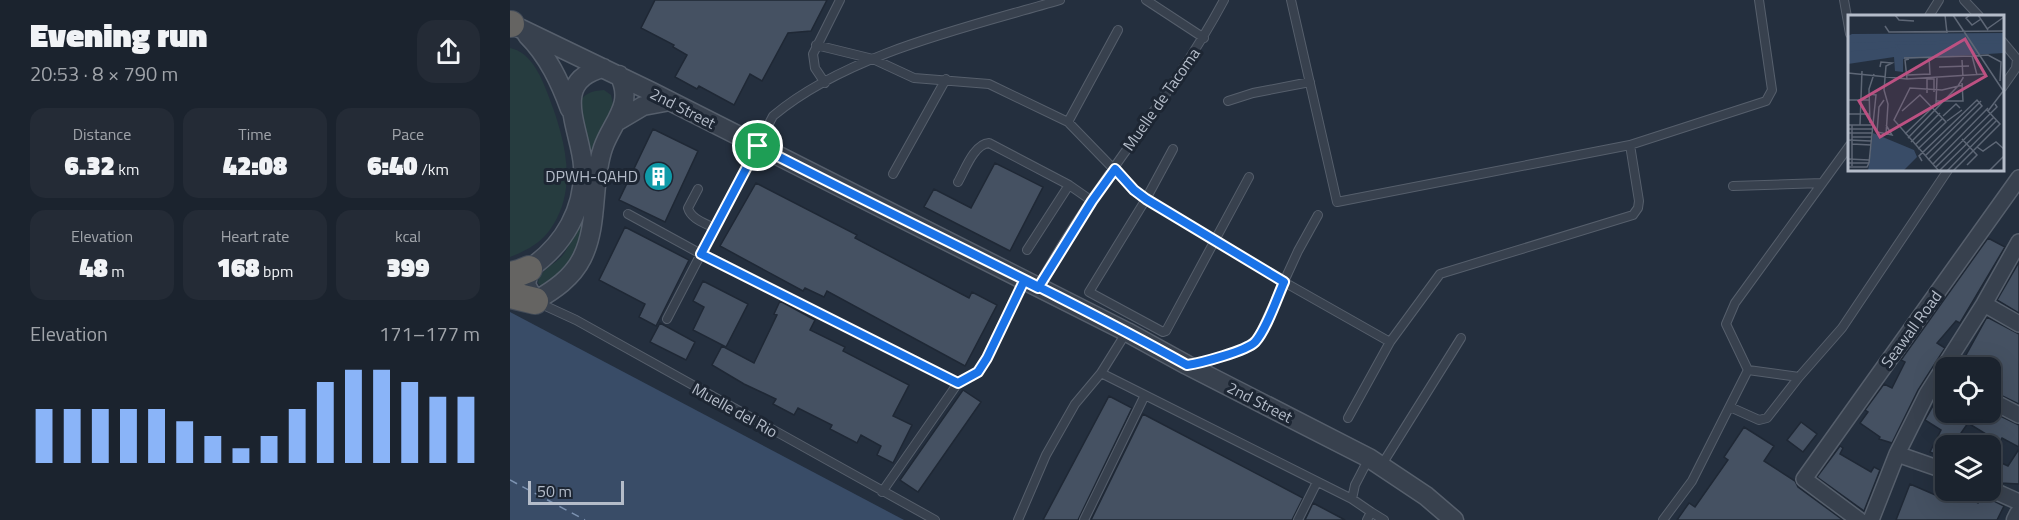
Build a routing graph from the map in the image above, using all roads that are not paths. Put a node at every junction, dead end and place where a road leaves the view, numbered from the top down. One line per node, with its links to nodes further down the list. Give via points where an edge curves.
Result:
1 (840, 0): 17 (lane)
2 (1060, 0): 18 (lane)
3 (1146, 0): 15 (lane)
4 (1224, 0): 15 (lane, Muelle de Tacoma)
5 (1291, 0): 22 (lane)
6 (1759, 0): 29 (lane, via 1772,90 1766,100)
7 (1844, 0): 12 (lane)
8 (1939, 0): 10 (lane)
9 (1964, 0): 11 (lane)
10 (1930, 15)
11 (1978, 15)
12 (1848, 23)
13 (513, 26): 19 (street, 2nd Street); 26 (street, via 540,49)
14 (1118, 30): 28 (lane)
15 (1204, 38): 33 (lane, Muelle de Tacoma)
16 (2004, 43): 23 (lane, via 2017,59 2016,68)
17 (816, 45): 18 (lane); 21 (lane, via 813,61)
18 (873, 59): 20 (lane, via 914,78); 21 (lane)
19 (611, 71): 24 (street, 2nd Street); 26 (street, via 591,71 579,81 573,92); 27 (street, via 624,85 625,97)
20 (946, 79): 28 (lane, via 989,84); 35 (lane)
21 (825, 82): 30 (lane, via 773,116)
22 (1310, 82): 25 (lane); 29 (lane, via 1337,202)
23 (2004, 85)
24 (670, 101): 27 (street, via 643,106); 30 (street, 2nd Street)
25 (1228, 101)
26 (572, 115): 52 (street, via 583,166 580,200 573,220 549,254)
27 (616, 122): 56 (street, via 602,150 585,252 564,282)
28 (1068, 122): 33 (lane)
29 (1630, 145): 62 (lane, via 1639,201 1633,215 1440,274)
30 (758, 146): 47 (lane); 54 (street, 2nd Street)
31 (1848, 148): 39 (lane)
32 (1173, 149): 43 (lane)
33 (1115, 169): 43 (lane); 44 (lane, Muelle de Tacoma)
34 (1947, 171): 66 (lane, via 1842,328)
35 (893, 174)
36 (1249, 177): 48 (lane)
37 (2019, 178): 90 (street, Seawall Road, via 1804,479)
38 (958, 182): 40 (lane, via 978,148 989,143)
39 (1822, 183): 41 (lane); 64 (lane, via 1735,303 1726,324)
40 (1069, 185): 44 (lane); 50 (lane)
41 (1733, 186)
42 (698, 189): 47 (lane, via 689,212)
43 (1146, 199): 48 (lane); 48 (lane, via 1089,293 1166,331)
44 (1092, 201): 54 (lane, Muelle de Tacoma)
45 (628, 214): 51 (lane)
46 (1318, 215): 53 (lane)
47 (714, 228): 51 (lane)
48 (1215, 241): 53 (lane)
49 (2019, 242): 57 (street)
50 (1027, 250)
51 (701, 254): 58 (lane); 67 (lane)
52 (520, 272): 56 (street)
53 (1284, 282): 62 (lane); 63 (lane, via 1253,345)
54 (1031, 284): 60 (street, 2nd Street); 67 (lane, Muelle de Tacoma, via 978,372)
55 (510, 295): 56 (highway)
56 (535, 302): 77 (lane, Muelle del Rio, via 576,320)
57 (1984, 304): 59 (street); 73 (street, via 1927,393)
58 (666, 319)
59 (2019, 324)
60 (1127, 332): 63 (street, 2nd Street); 65 (lane)
61 (1461, 338): 74 (lane)
62 (1390, 342): 72 (lane)
63 (1187, 365): 74 (street, 2nd Street)
64 (1748, 370): 66 (lane); 70 (lane)
65 (1101, 373): 68 (lane); 84 (lane, via 1075,404 1046,455)
66 (1799, 376): 70 (lane, via 1767,418 1760,420)
67 (958, 383): 77 (lane, Muelle de Tacoma)
68 (1145, 395): 76 (lane); 85 (lane)
69 (2001, 405): 71 (street)
70 (1730, 407): 89 (lane, via 1692,481)
71 (2019, 416)
72 (1348, 417)
73 (1897, 454): 75 (street); 91 (street)
74 (1375, 462): 79 (lane, via 1355,485); 88 (street, 2nd Street)
75 (1935, 467)
76 (1317, 482): 79 (lane); 86 (lane)
77 (882, 492): 83 (lane, Muelle del Rio)
78 (2001, 494): 80 (street)
79 (1352, 499): 82 (lane)
80 (2019, 502)
81 (2019, 514): 92 (street)
82 (1369, 516): 87 (lane)
83 (935, 520)
84 (1018, 520)
85 (1084, 520)
86 (1298, 520)
87 (1384, 520)
88 (1454, 520)
89 (1663, 520)
90 (1859, 520)
91 (1871, 520)
92 (2016, 520)

